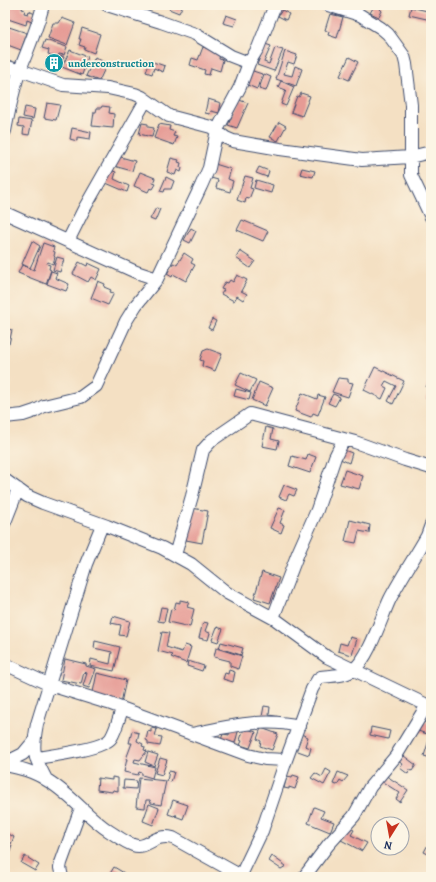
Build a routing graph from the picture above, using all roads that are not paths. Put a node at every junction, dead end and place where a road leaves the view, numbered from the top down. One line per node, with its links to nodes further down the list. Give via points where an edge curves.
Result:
1 (43, 5): 7 (street)
2 (107, 5): 5 (street, via 195,34 231,56)
3 (275, 5): 5 (street, via 258,48)
4 (328, 5): 13 (street, via 360,15 381,28 404,56 411,105)
5 (249, 63): 10 (street, via 240,87)
6 (5, 66): 7 (street)
7 (20, 71): 8 (street, via 63,85 123,90); 9 (street)
8 (146, 100): 10 (street, via 170,116); 16 (street)
9 (7, 112): 11 (street)
10 (217, 130): 13 (street, via 233,141 351,160); 17 (street, via 209,168)
11 (5, 131)
12 (431, 152): 13 (street)
13 (410, 157): 15 (street, via 411,175)
14 (5, 213): 16 (street)
15 (431, 217)
16 (68, 242): 17 (street)
17 (157, 279): 18 (street, via 126,321 96,386 81,397 44,406 23,415)
18 (5, 417)
19 (344, 440): 20 (street); 26 (street, via 255,414 248,415 212,440 203,450); 27 (street)
20 (431, 468)
21 (5, 480): 22 (street)
22 (18, 489): 23 (street); 24 (street, via 42,503)
23 (5, 522)
24 (102, 525): 26 (street); 30 (street, via 86,564)
25 (431, 525): 29 (street, via 390,599 369,647)
26 (175, 555): 27 (street, via 195,566 227,593)
27 (273, 618): 29 (street, via 327,657)
28 (5, 664): 30 (street)
29 (353, 670): 31 (street); 33 (street, via 318,679)
30 (50, 685): 32 (street); 35 (street)
31 (429, 706): 43 (street, via 396,756 370,787 354,816)
32 (122, 709): 34 (street); 36 (street, via 112,738 107,742 65,754)
33 (299, 726): 34 (street, via 249,723); 37 (street)
34 (191, 734): 37 (street, via 248,755)
35 (34, 742): 36 (street); 38 (street, via 23,754)
36 (36, 758): 39 (street)
37 (286, 760): 41 (street, via 262,831)
38 (5, 764): 39 (street)
39 (46, 779): 40 (street)
40 (82, 808): 41 (street, via 100,825 131,845 140,847 156,838 173,838); 42 (street, via 61,863)
41 (242, 876)
42 (62, 877)
43 (304, 877)

